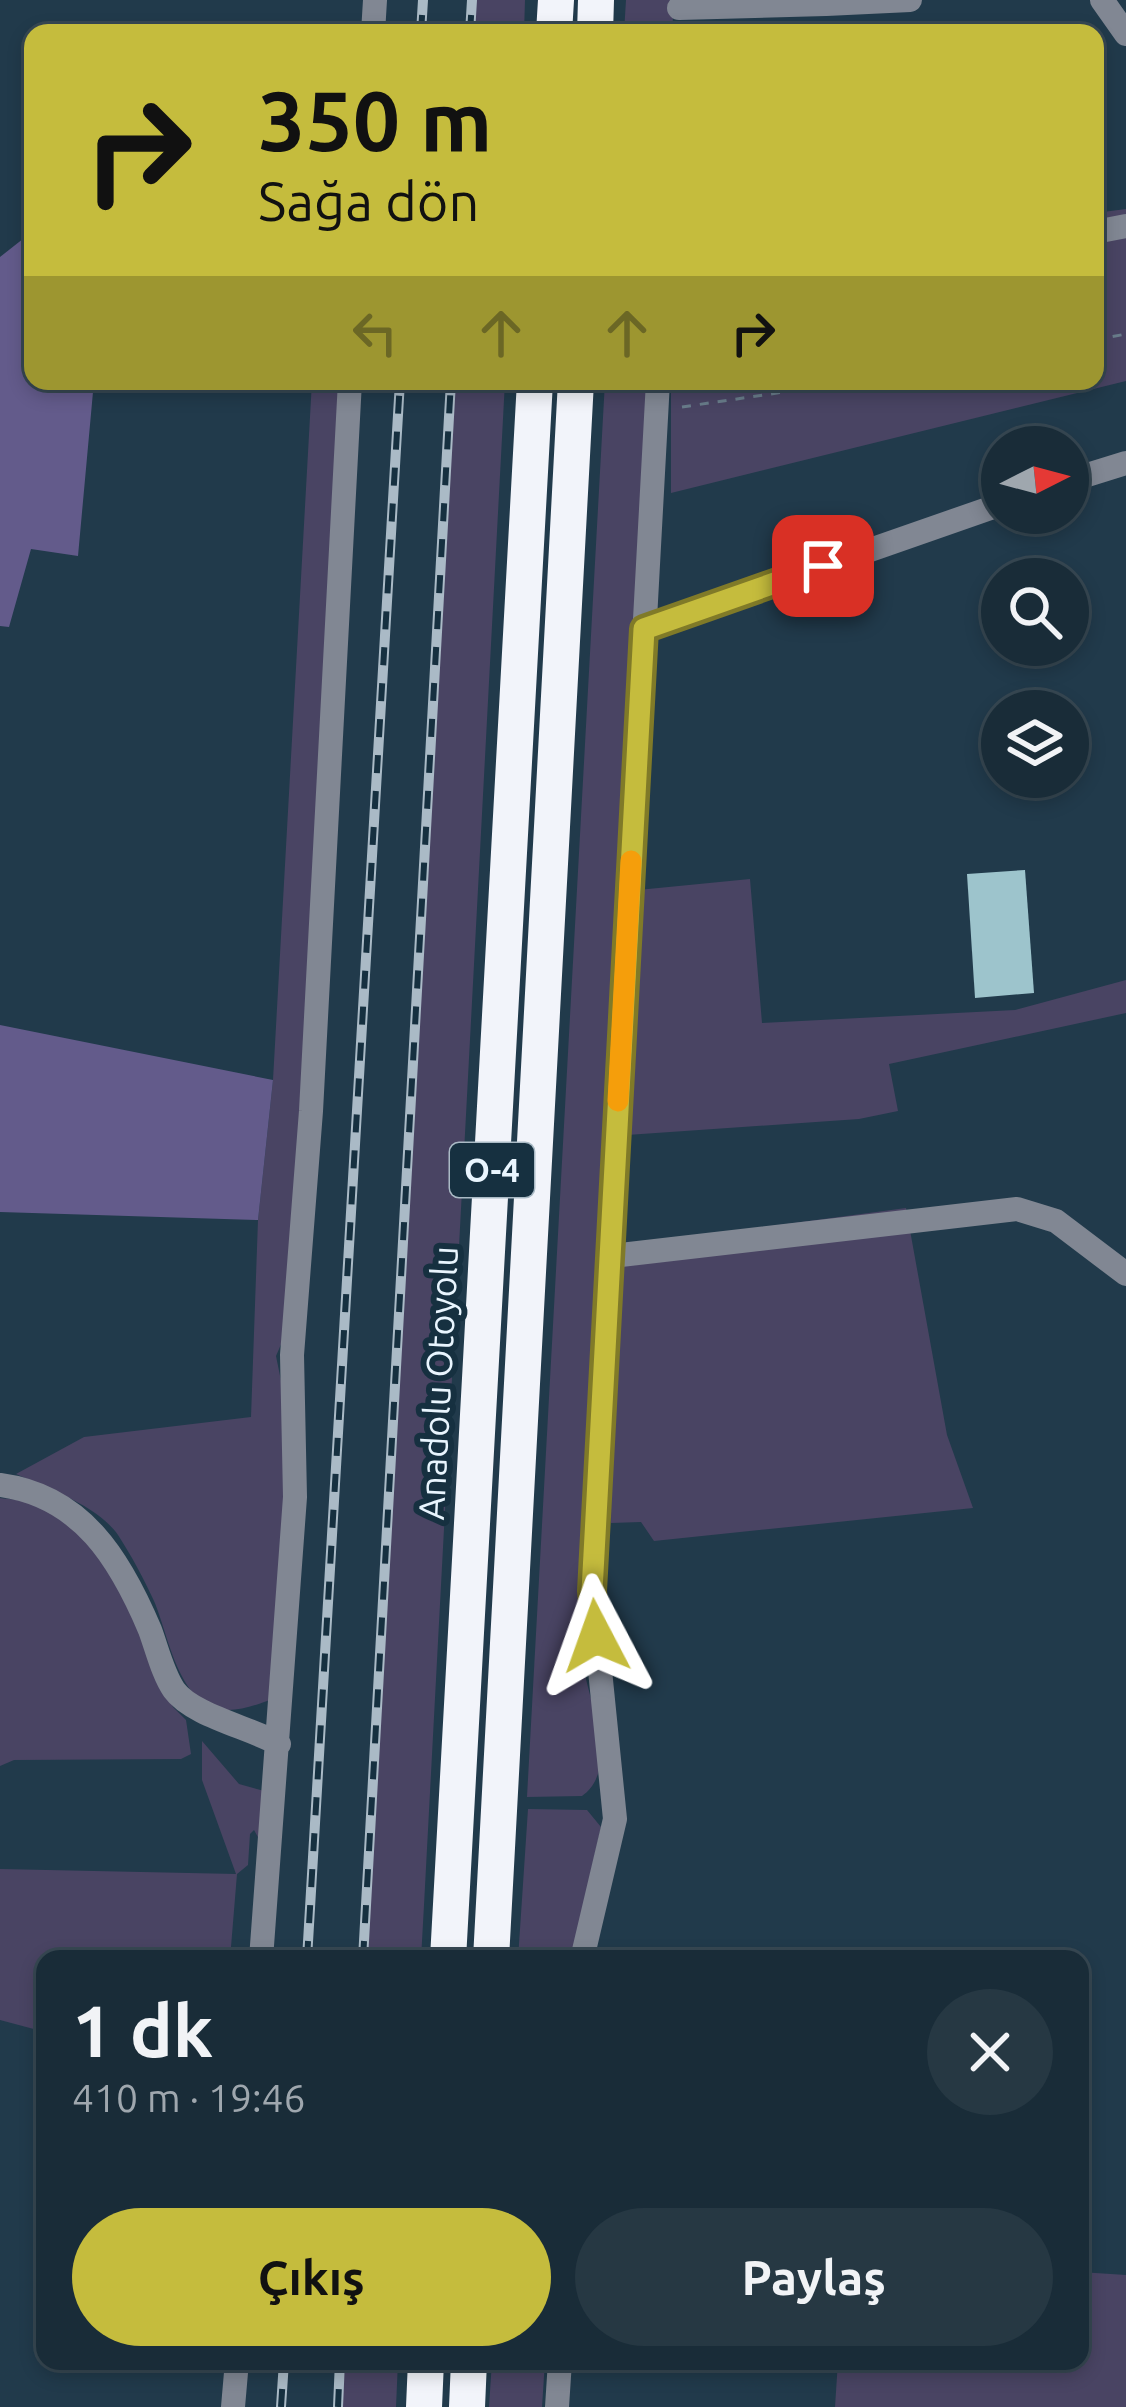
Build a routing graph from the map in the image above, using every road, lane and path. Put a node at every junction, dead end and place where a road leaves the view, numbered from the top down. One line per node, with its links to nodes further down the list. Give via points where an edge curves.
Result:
1 (910, 0): 3 (street)
2 (1102, 0): 5 (street)
3 (828, 2): 4 (street)
4 (678, 14)
5 (1126, 34)
6 (350, 390): 19 (street, via 292,1355 295,1497)
7 (535, 390): 21 (highway, Anadolu Otoyolu / O-4)
8 (576, 390): 22 (highway, O-4)
9 (657, 390): 11 (street)
10 (796, 390): 11 (path)
11 (656, 410): 15 (street)
12 (1126, 463): 13 (street)
13 (1089, 474)
14 (981, 511): 15 (street)
15 (644, 629): 16 (street)
16 (612, 1256): 17 (street, via 1017,1209 1056,1221); 23 (street, via 592,1591 615,1819)
17 (1126, 1274)
18 (0, 1486): 19 (street, via 64,1504 97,1539 136,1597 175,1690 200,1713)
19 (279, 1744): 20 (street)
20 (262, 1950)
21 (449, 1950)
22 (491, 1950)
23 (584, 1950)
24 (236, 2370): 28 (street)
25 (426, 2370): 29 (highway)
26 (469, 2370): 30 (highway)
27 (559, 2370): 31 (street)
28 (233, 2407)
29 (424, 2407)
30 (467, 2407)
31 (557, 2407)

